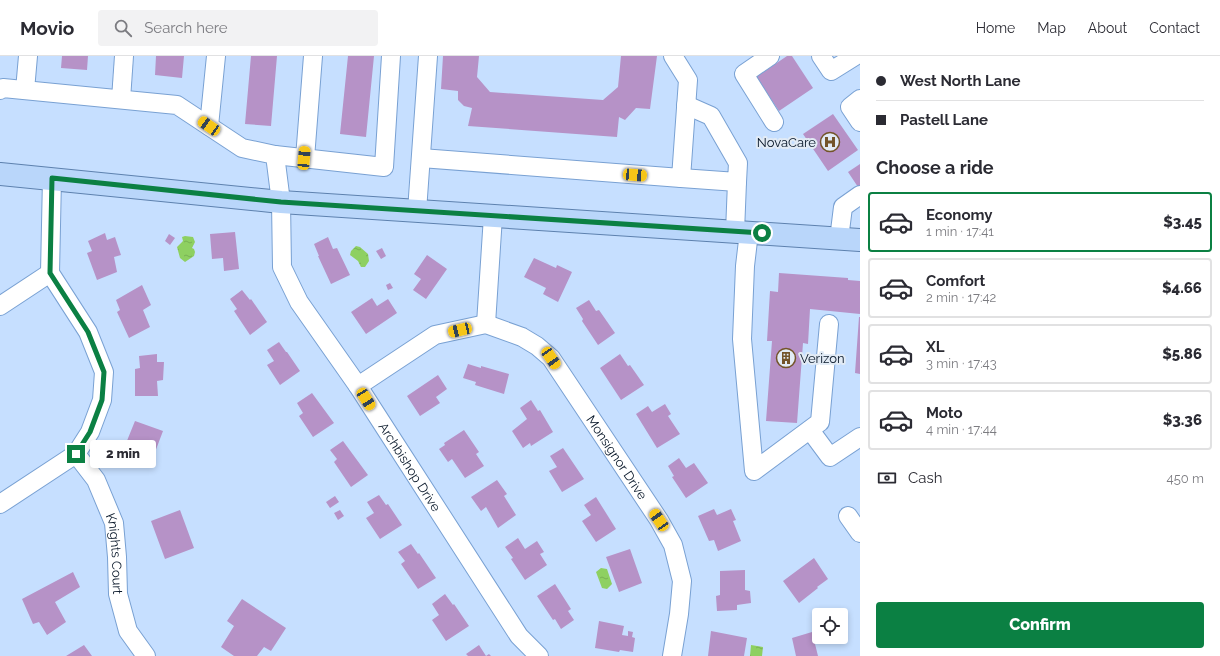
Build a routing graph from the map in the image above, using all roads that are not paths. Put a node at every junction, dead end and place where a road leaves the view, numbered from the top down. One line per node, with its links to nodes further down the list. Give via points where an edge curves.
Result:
1 (28, 56): 12 (street)
2 (124, 56): 13 (street)
3 (216, 56): 18 (street)
4 (313, 56): 20 (street)
5 (391, 56): 20 (street, via 384,167)
6 (428, 56): 21 (street)
7 (673, 56): 15 (street, via 688,80)
8 (770, 56): 16 (street, via 744,74)
9 (821, 56): 10 (street, via 831,71)
10 (855, 56)
11 (0, 90): 12 (street)
12 (25, 90): 13 (street)
13 (121, 99): 18 (street, via 177,105)
14 (860, 99): 17 (street, via 850,107)
15 (686, 105): 24 (street); 25 (street, via 711,116 738,163)
16 (774, 122)
17 (860, 122)
18 (209, 126): 19 (street, via 242,148)
19 (275, 155): 20 (street); 27 (street, Archbishop Drive)
20 (304, 158)
21 (422, 158): 24 (street); 28 (street)
22 (0, 174): 23 (main road)
23 (52, 178): 27 (main road); 32 (street)
24 (681, 178): 25 (street)
25 (737, 182): 30 (street)
26 (860, 195): 31 (street, via 843,207)
27 (281, 202): 28 (main road); 36 (street, Archbishop Drive, via 282,267 299,302)
28 (417, 211): 29 (main road)
29 (493, 216): 30 (main road); 34 (street)
30 (742, 232): 31 (main road); 37 (street, via 746,266 742,339 754,471)
31 (849, 240)
32 (50, 273): 33 (street); 39 (street, via 88,332 104,372 102,400 90,432)
33 (0, 306)
34 (486, 324): 36 (street, via 435,336); 45 (street, Monsignor Drive, via 522,337 551,358 659,520 673,545 682,580)
35 (829, 324): 37 (street, via 820,422)
36 (358, 386): 44 (street, Archbishop Drive, via 518,636)
37 (810, 430): 38 (street, via 830,457)
38 (860, 437)
39 (76, 454): 40 (street); 43 (street, Knights Court, via 96,480 114,523 118,557 118,594 128,631)
40 (0, 504)
41 (848, 516): 42 (street)
42 (860, 533)
43 (146, 656)
44 (539, 656)
45 (672, 656)

